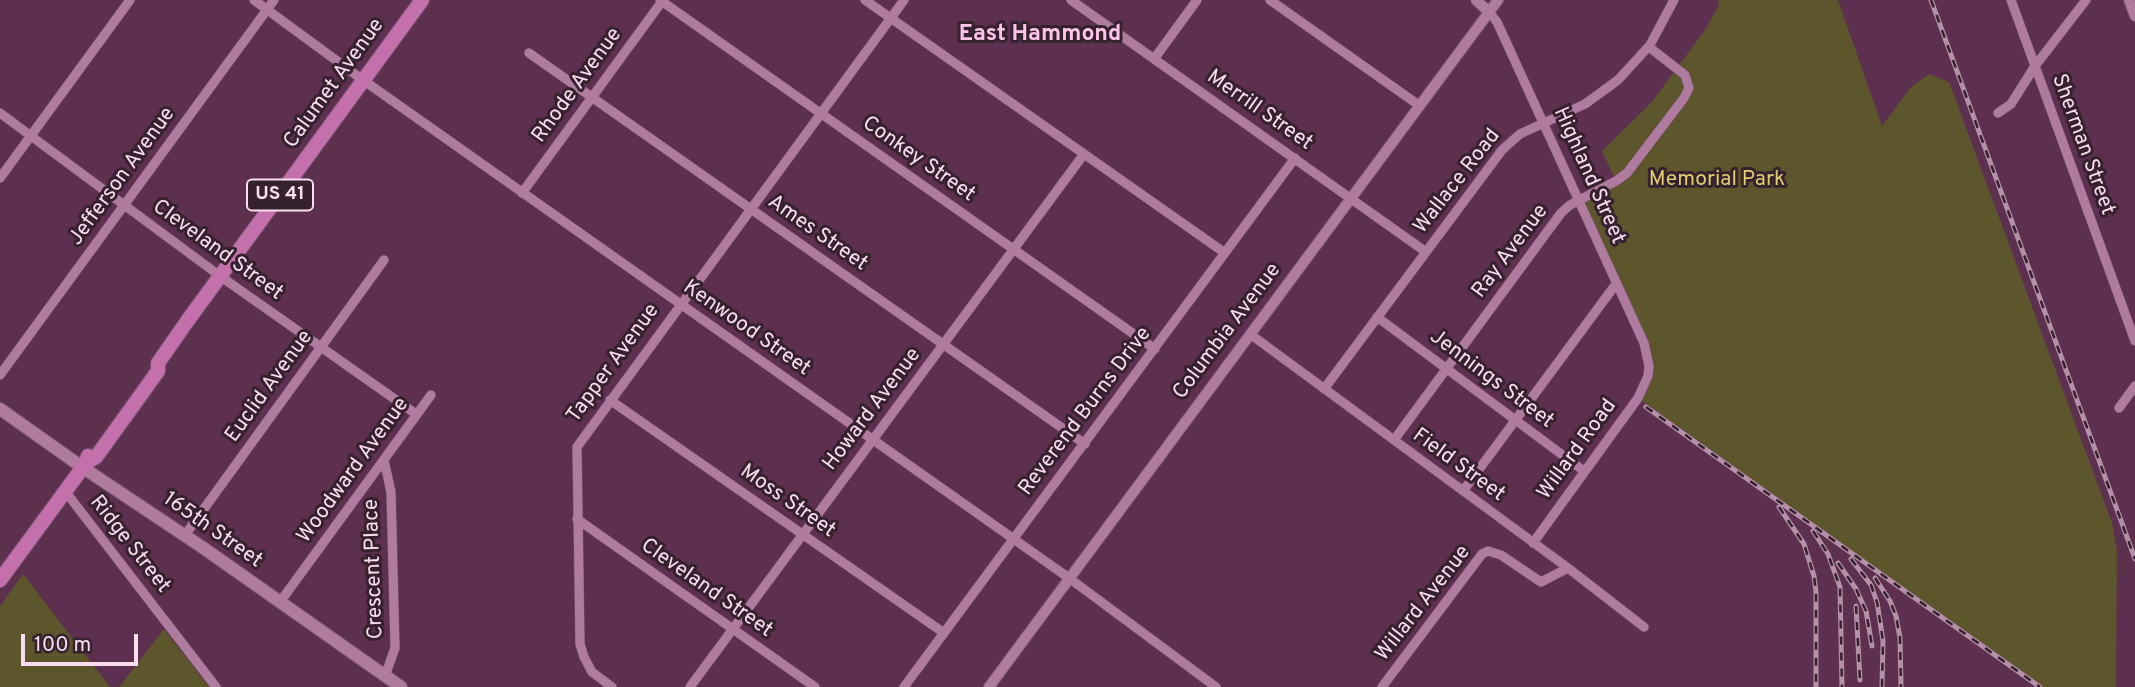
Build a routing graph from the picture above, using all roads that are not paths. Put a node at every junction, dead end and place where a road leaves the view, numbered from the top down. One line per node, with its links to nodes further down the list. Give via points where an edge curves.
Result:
1 (130, 0): 32 (street)
2 (254, 0): 17 (street, Kenwood Street)
3 (274, 0): 17 (street, Jefferson Avenue)
4 (422, 0): 25 (main road, Calumet Avenue / US 41)
5 (662, 0): 26 (street, Rhode Avenue); 29 (street, Conkey Street)
6 (865, 0): 20 (street)
7 (904, 0): 20 (street, Tapper Avenue)
8 (1071, 0): 23 (street, Merrill Street)
9 (1197, 0): 23 (street)
10 (1270, 0): 27 (street)
11 (1476, 0): 18 (street, Highland Street)
12 (1498, 0): 18 (street, Columbia Avenue)
13 (1674, 0): 21 (street, Wallace Road)
14 (2011, 0): 24 (street, Sherman Street)
15 (2086, 0): 24 (street)
16 (2129, 0): 19 (street)
17 (267, 10): 25 (street, Kenwood Street); 39 (street, Jefferson Avenue)
18 (1489, 12): 27 (street, Columbia Avenue); 31 (street, Highland Street)
19 (2135, 16)
20 (891, 19): 29 (street, Tapper Avenue); 33 (street)
21 (1649, 47): 31 (street, Wallace Road, via 1602,93); 38 (street, Ray Avenue, via 1685,75 1687,93 1627,173)
22 (530, 54): 26 (street, Ames Street)
23 (1154, 59): 34 (street, Merrill Street)
24 (2035, 66): 30 (street, via 2011,104); 50 (street, Sherman Street)
25 (363, 80): 36 (street, Kenwood Street); 45 (main road, Calumet Avenue / US 41)
26 (592, 96): 36 (street, Rhode Avenue); 40 (street, Ames Street)
27 (1420, 106): 37 (street, Columbia Avenue)
28 (0, 113): 32 (street, Cleveland Street)
29 (821, 113): 40 (street, Tapper Avenue); 41 (street, Conkey Street)
30 (1998, 113)
31 (1544, 123): 38 (street, Highland Street); 42 (street, Wallace Road, via 1520,134 1502,150)
32 (31, 136): 35 (street); 39 (street, Cleveland Street)
33 (1084, 154): 41 (street, Howard Avenue); 43 (street)
34 (1295, 158): 37 (street, Merrill Street); 43 (street, Reverend Burns Drive)
35 (0, 178)
36 (522, 193): 47 (street, Kenwood Street)
37 (1352, 197): 42 (street, Merrill Street); 49 (street, Columbia Avenue)
38 (1578, 201): 46 (street, Highland Street); 54 (street, Ray Avenue, via 1561,213)
39 (124, 205): 45 (street, Cleveland Street); 55 (street, Jefferson Avenue)
40 (750, 208): 47 (street, Tapper Avenue); 51 (street, Ames Street)
41 (1014, 249): 51 (street, Howard Avenue); 53 (street, Conkey Street)
42 (1426, 252): 48 (street, Wallace Road)
43 (1225, 253): 53 (street, Reverend Burns Drive)
44 (384, 260): 52 (street, Euclid Avenue)
45 (220, 276): 52 (street, Cleveland Street); 69 (main road, Calumet Avenue / US 41, via 158,363 142,376)
46 (1616, 284): 56 (street, Highland Street, via 1643,343); 64 (street)
47 (680, 304): 60 (street, Tapper Avenue); 65 (street, Kenwood Street)
48 (1377, 317): 54 (street, Jennings Street); 58 (street, Wallace Road)
49 (1250, 334): 58 (street, Field Street); 79 (street, Columbia Avenue)
50 (2135, 341)
51 (943, 344): 65 (street, Howard Avenue); 67 (street, Ames Street)
52 (320, 347): 63 (street, Cleveland Street); 75 (street, Euclid Avenue)
53 (1155, 349): 67 (street, Reverend Burns Drive)
54 (1447, 368): 64 (street, Jennings Street); 66 (street, Ray Avenue)
55 (0, 375)
56 (1648, 376): 70 (street, Willard Road, via 1638,398)
57 (2135, 386): 61 (street)
58 (1324, 389): 66 (street, Field Street)
59 (431, 395): 63 (street, Woodward Avenue)
60 (610, 400): 73 (street, Tapper Avenue, via 577,447); 74 (street, Moss Street)
61 (2119, 408)
62 (0, 409): 69 (main road, 165th Street)
63 (416, 414): 68 (street, Woodward Avenue)
64 (1516, 419): 70 (street, Jennings Street); 72 (street)
65 (872, 439): 74 (street, Howard Avenue); 76 (street, Kenwood Street)
66 (1394, 440): 72 (street, Field Street)
67 (1085, 444): 76 (street, Reverend Burns Drive)
68 (384, 460): 81 (street, Woodward Avenue); 85 (street, Crescent Place, via 391,492 396,648)
69 (84, 465): 71 (main road, Calumet Avenue / US 41); 75 (main road, 165th Street)
70 (1584, 471): 77 (street, Willard Road)
71 (65, 491): 80 (main road, Calumet Avenue / US 41); 86 (street, Ridge Street)
72 (1463, 491): 77 (street, Field Street)
73 (577, 519): 83 (street, Cleveland Street); 88 (street, Tapper Avenue, via 580,644 592,672)
74 (802, 534): 83 (street, Howard Avenue); 84 (street, Moss Street)
75 (185, 535): 81 (main road, 165th Street)
76 (1014, 539): 79 (street, Kenwood Street); 84 (street, Reverend Burns Drive)
77 (1533, 543): 78 (street, Field Street)
78 (1568, 568): 82 (street, Field Street); 94 (street, Willard Avenue, via 1541,582 1501,555 1482,554)
79 (1069, 578): 92 (street, Columbia Avenue); 93 (street, Kenwood Street)
80 (0, 580)
81 (280, 602): 85 (main road, 165th Street)
82 (1644, 627)
83 (732, 629): 89 (street, Howard Avenue); 90 (street, Cleveland Street)
84 (944, 633): 91 (street, Reverend Burns Drive)
85 (385, 676): 87 (main road, 165th Street)
86 (216, 687)
87 (401, 687)
88 (612, 687)
89 (690, 687)
90 (815, 687)
91 (904, 687)
92 (989, 687)
93 (1216, 687)
94 (1382, 687)

